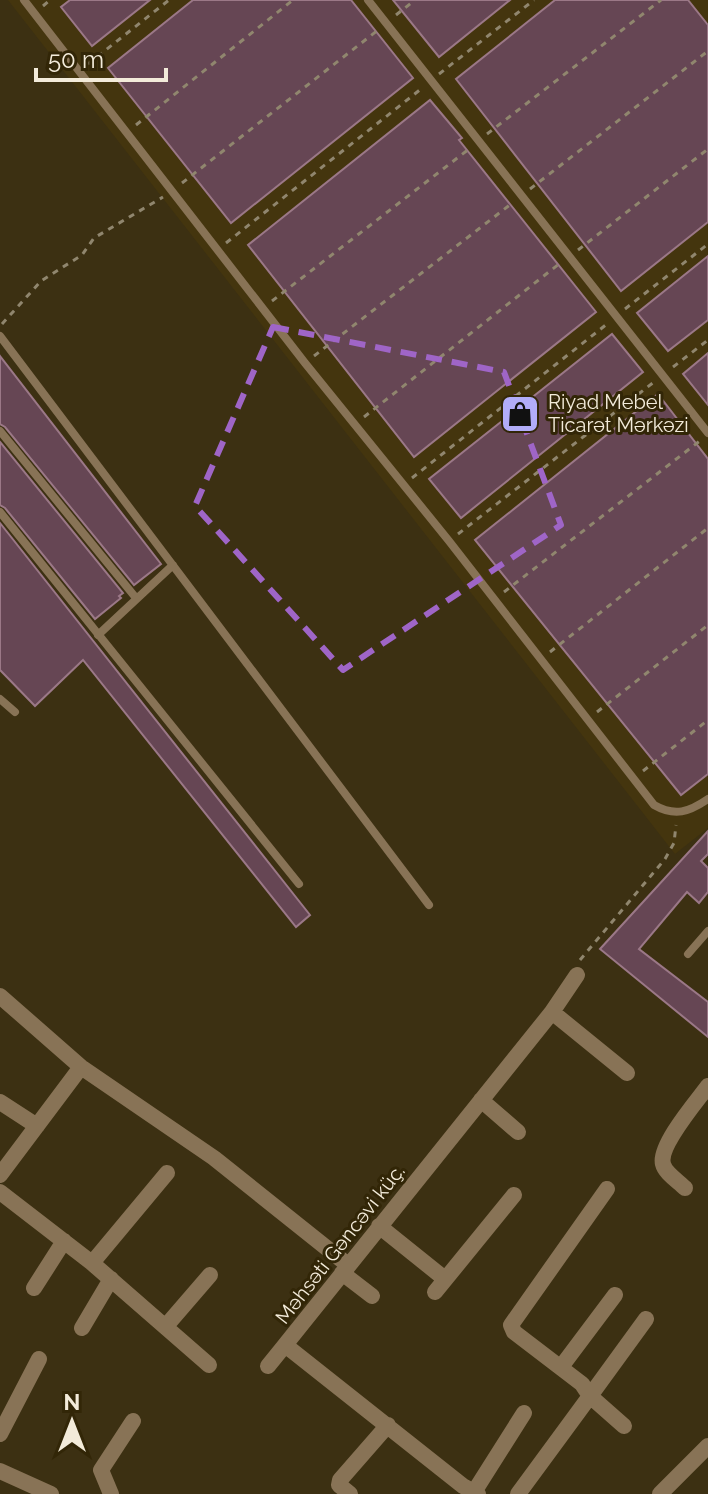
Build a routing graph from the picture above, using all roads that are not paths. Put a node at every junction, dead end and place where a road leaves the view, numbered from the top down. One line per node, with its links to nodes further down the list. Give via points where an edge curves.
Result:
1 (24, 0): 12 (lane, via 654,805 677,813)
2 (368, 0): 5 (lane)
3 (0, 337): 7 (lane)
4 (0, 431): 8 (lane)
5 (708, 434)
6 (0, 512): 9 (lane)
7 (173, 565): 8 (lane); 14 (lane)
8 (136, 598): 9 (lane)
9 (98, 635): 13 (lane)
10 (0, 699): 11 (lane)
11 (15, 712)
12 (708, 799)
13 (299, 884)
14 (429, 905)
15 (708, 931): 16 (lane)
16 (688, 954)
17 (577, 975): 19 (street, Məhsəti Gəncəvi küç.)
18 (0, 996): 20 (street)
19 (552, 1012): 21 (street); 23 (street, Məhsəti Gəncəvi küç.)
20 (81, 1067): 25 (street); 36 (street, via 214,1158)
21 (627, 1073)
22 (708, 1086): 29 (street, via 664,1150 664,1168)
23 (481, 1100): 26 (street); 33 (street, Məhsəti Gəncəvi küç.)
24 (0, 1102): 25 (street)
25 (37, 1126): 28 (street)
26 (518, 1132)
27 (167, 1173): 35 (street)
28 (0, 1175)
29 (685, 1188)
30 (607, 1189): 49 (street, via 511,1325)
31 (0, 1192): 34 (street)
32 (514, 1195): 33 (street, via 440,1286)
33 (379, 1226): 36 (street, Məhsəti Gəncəvi küç.)
34 (64, 1241): 35 (street); 39 (street)
35 (92, 1263): 38 (street)
36 (345, 1269): 41 (street); 45 (street, Məhsəti Gəncəvi küç.)
37 (210, 1275): 43 (street)
38 (111, 1279): 43 (street); 44 (street)
39 (34, 1288)
40 (615, 1295): 49 (street)
41 (372, 1296)
42 (646, 1319): 50 (street)
43 (166, 1326): 47 (street)
44 (82, 1328)
45 (285, 1345): 48 (street); 53 (street, Məhsəti Gəncəvi küç.)
46 (39, 1359): 55 (street)
47 (209, 1365)
48 (268, 1366)
49 (561, 1367): 50 (street)
50 (590, 1396): 54 (street); 62 (street)
51 (524, 1413): 58 (street)
52 (133, 1421): 60 (street, via 101,1470)
53 (388, 1425): 58 (street, Məhsəti Gəncəvi küç.); 61 (street, via 340,1480)
54 (624, 1426)
55 (0, 1434)
56 (708, 1446): 63 (street)
57 (0, 1471): 59 (street)
58 (468, 1492)
59 (48, 1494)
60 (111, 1494)
61 (350, 1494)
62 (518, 1494)
63 (660, 1494)

